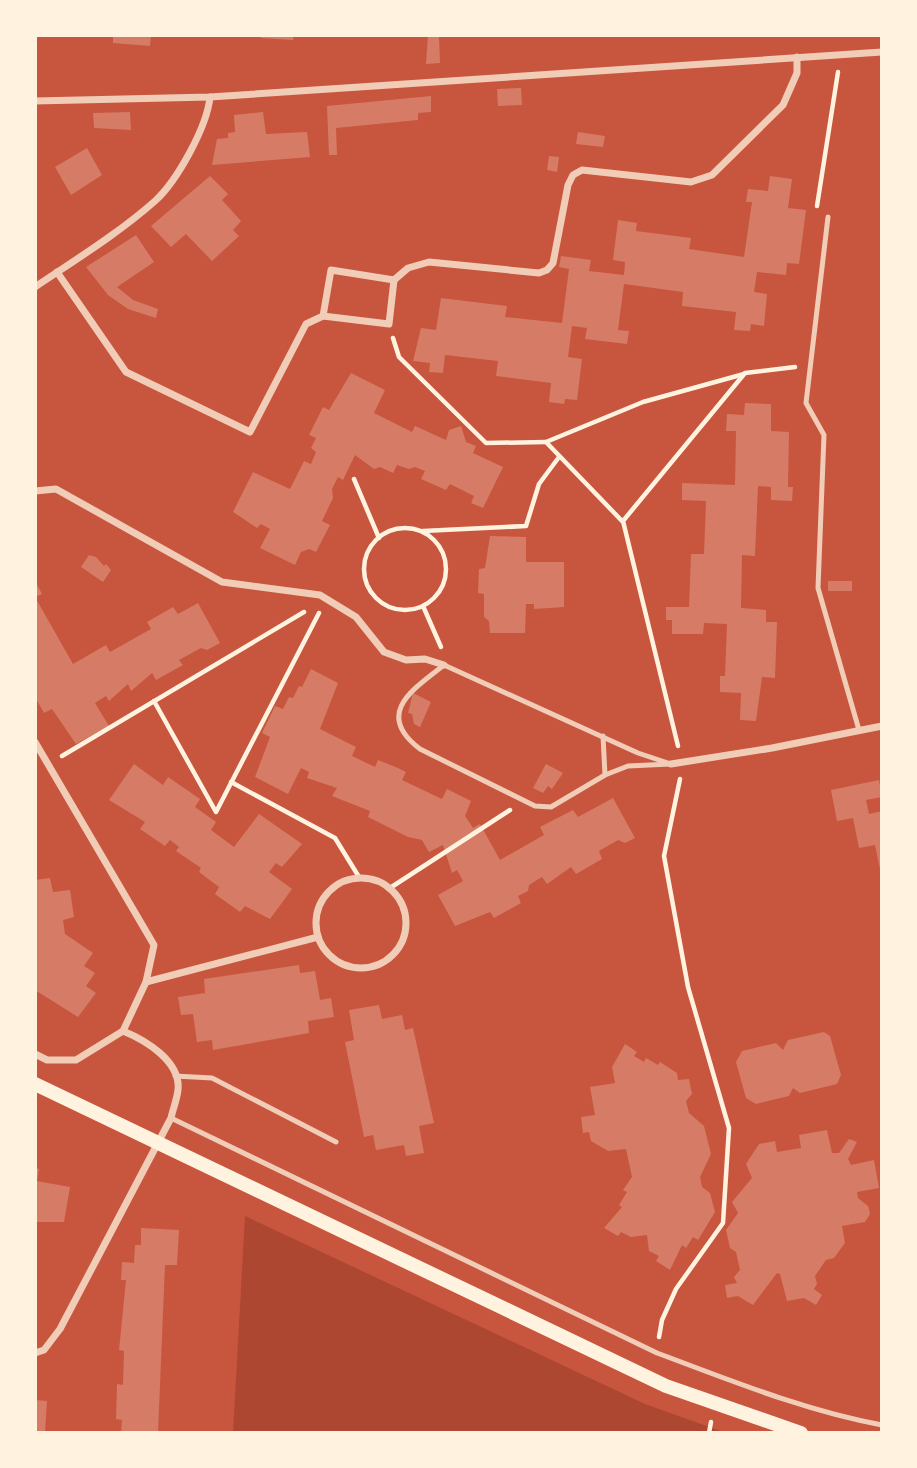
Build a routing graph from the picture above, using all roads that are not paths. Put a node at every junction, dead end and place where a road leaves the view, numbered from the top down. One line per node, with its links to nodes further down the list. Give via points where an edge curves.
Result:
1 (882, 52): 2 (street)
2 (797, 57): 3 (street); 7 (street, via 797,73 783,105 712,175 691,182 582,170 573,175 553,263 547,271 429,262 408,268)
3 (211, 97): 4 (street); 6 (street, via 197,138 156,200)
4 (35, 101)
5 (828, 217): 13 (lane, via 806,403 824,435 818,588)
6 (57, 272): 8 (street); 9 (street, via 126,372 250,432 306,324)
7 (394, 280): 9 (street, via 331,270); 9 (street, via 389,324)
8 (35, 287)
9 (323, 316)
10 (35, 491): 11 (street, via 56,489 222,582 327,598 356,617 384,652)
11 (444, 665): 14 (lane); 17 (lane, via 404,698 397,720 405,737 420,749 524,801 551,807)
12 (882, 726): 13 (street)
13 (859, 730): 16 (street)
14 (603, 736): 16 (lane); 17 (lane)
15 (35, 742): 19 (street, via 154,945)
16 (671, 764): 17 (lane, via 628,766)
17 (605, 775)
18 (318, 937): 18 (street, via 325,951 350,967 366,969 387,960 402,943 406,914 390,888 359,877 333,887 324,897 316,917); 19 (street)
19 (146, 982): 20 (street)
20 (123, 1031): 21 (street, via 76,1060 47,1060); 22 (street, via 143,1039 170,1063)
21 (35, 1054)
22 (175, 1076): 24 (street, via 178,1087); 26 (lane, via 212,1078)
23 (35, 1084): 25 (main road)
24 (171, 1118): 25 (street); 28 (lane, via 657,1353)
25 (158, 1142): 27 (street, via 60,1329 44,1350); 29 (main road, via 666,1386)
26 (336, 1142)
27 (35, 1353)
28 (882, 1425)
29 (801, 1433)

